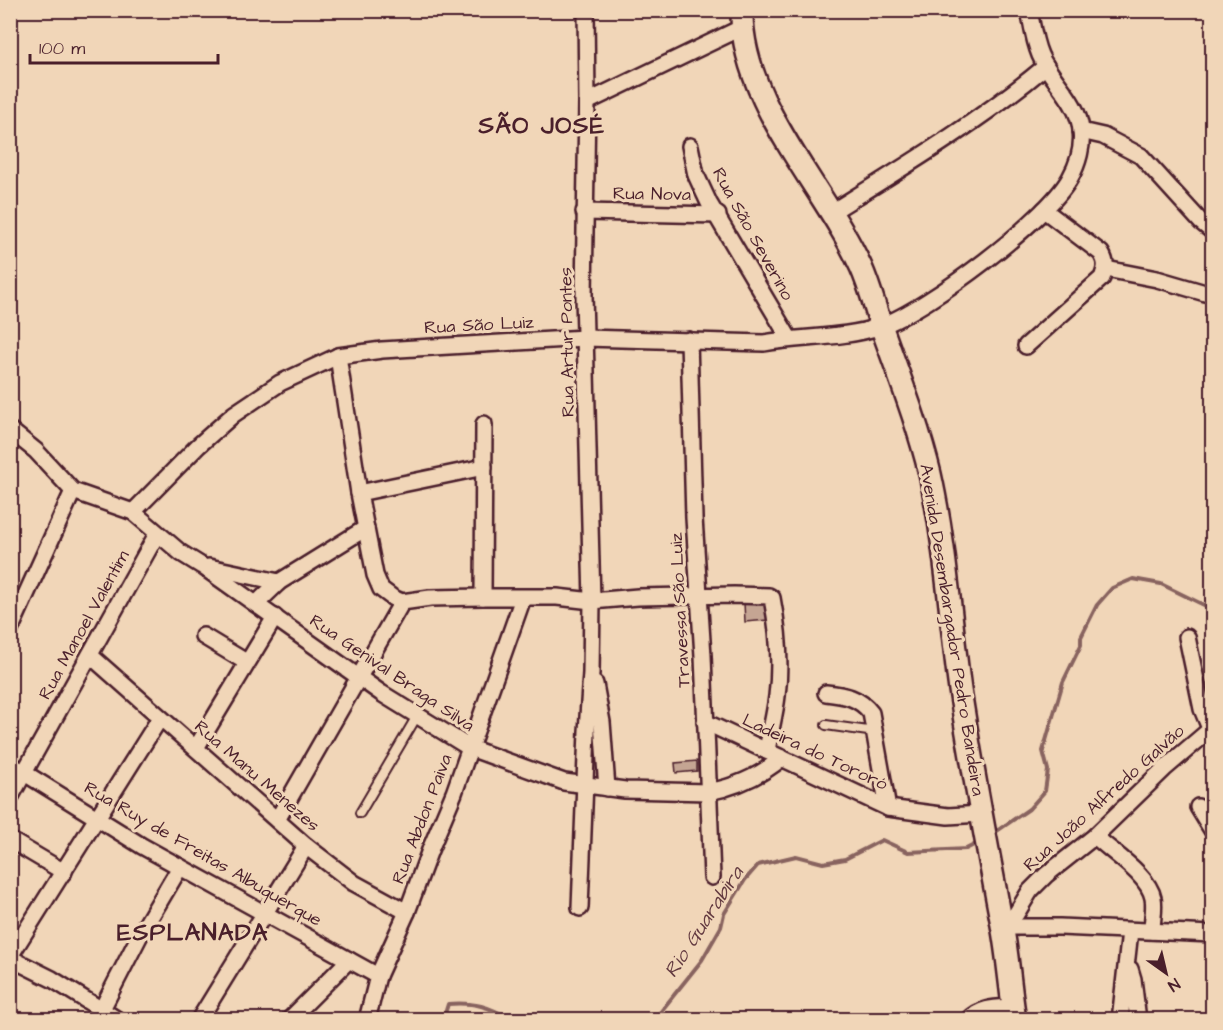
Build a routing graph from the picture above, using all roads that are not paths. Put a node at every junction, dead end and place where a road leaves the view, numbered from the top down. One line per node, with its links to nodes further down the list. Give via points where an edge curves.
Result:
1 (586, 10): 5 (street, Rua Artur Pontes)
2 (1029, 10): 4 (street, via 1039,54)
3 (741, 19): 5 (street); 10 (main road, Avenida Desembargador Pedro Bandeira, via 765,102)
4 (1046, 66): 6 (street, via 1077,112); 10 (street, via 978,119)
5 (587, 102): 9 (street, Rua Artur Pontes)
6 (1081, 131): 8 (street, Rua São Luiz, via 1079,158 1069,180); 12 (street, via 1103,136 1141,156)
7 (690, 146): 11 (street, Rua São Severino, via 696,175)
8 (1044, 210): 13 (street, via 1101,253); 15 (street, Rua São Luiz, via 948,288)
9 (584, 212): 11 (street, Rua Nova); 16 (street, Rua Artur Pontes)
10 (830, 213): 15 (main road, Avenida Desembargador Pedro Bandeira, via 861,267)
11 (718, 215): 17 (street, Rua São Severino)
12 (1212, 231)
13 (1106, 268): 14 (street); 19 (street, via 1102,278)
14 (1212, 295)
15 (881, 326): 17 (street, Rua São Luiz, via 838,335); 66 (main road, Avenida Desembargador Pedro Bandeira, via 930,475)
16 (585, 338): 18 (street, Rua São Luiz); 20 (street, Rua São Luiz); 34 (street, Rua Artur Pontes)
17 (789, 338): 18 (street, Rua São Luiz, via 764,343)
18 (689, 340): 31 (street, Travessa São Luiz)
19 (1026, 346)
20 (338, 356): 25 (street); 26 (street, Rua São Luiz, via 280,383 234,414)
21 (484, 424): 23 (street)
22 (10, 430): 24 (street, via 41,456)
23 (484, 467): 25 (street); 32 (street)
24 (72, 491): 26 (street, Rua Genival Braga Silva); 38 (street)
25 (359, 494): 27 (street)
26 (133, 512): 28 (street, Rua Genival Braga Silva)
27 (366, 528): 30 (street); 35 (street, via 376,580 387,594)
28 (157, 534): 29 (street, Rua Genival Braga Silva); 41 (street, Rua Manoel Valentim)
29 (202, 566): 30 (street, Rua Genival Braga Silva); 36 (street, Rua Genival Braga Silva)
30 (279, 582): 36 (street)
31 (698, 596): 34 (street); 48 (street, Travessa São Luiz); 54 (street, via 772,599 778,695)
32 (483, 597): 33 (street); 35 (street)
33 (523, 598): 34 (street); 53 (street, Rua Abdon Paiva)
34 (592, 601): 43 (street, Rua Artur Pontes)
35 (402, 602): 44 (street)
36 (256, 604): 37 (street, Rua Genival Braga Silva)
37 (275, 617): 42 (street); 44 (street, Rua Genival Braga Silva)
38 (10, 630)
39 (203, 636): 42 (street)
40 (1187, 637): 50 (street, via 1202,709)
41 (91, 656): 47 (street, Rua Manu Menezes); 57 (street, Rua Manoel Valentim)
42 (246, 662): 52 (street)
43 (591, 673): 58 (street, Rua Artur Pontes); 59 (street, Rua Artur Pontes, via 602,722)
44 (358, 677): 46 (street, Rua Genival Braga Silva); 67 (street)
45 (826, 693): 51 (street, via 854,698 863,704 871,713)
46 (417, 716): 53 (street, Rua Genival Braga Silva); 64 (lane)
47 (160, 718): 52 (street, Rua Manu Menezes); 65 (street)
48 (705, 722): 54 (street, Ladeira do Tororó); 60 (street, Travessa São Luiz)
49 (826, 725): 51 (lane)
50 (1212, 730): 69 (street, Rua João Alfredo Galvão, via 1141,790)
51 (875, 732): 63 (street)
52 (196, 748): 67 (street, Rua Manu Menezes)
53 (470, 748): 58 (street, Rua Genival Braga Silva, via 564,783); 76 (street, Rua Abdon Paiva)
54 (767, 751): 55 (street, Ladeira do Tororó)
55 (782, 758): 60 (street, Rua Genival Braga Silva, via 755,777); 63 (street, Ladeira do Tororó)
56 (10, 764): 57 (street, Rua Ruy de Freitas Albuquerque)
57 (25, 772): 61 (street, Rua Manoel Valentim); 65 (street, Rua Ruy de Freitas Albuquerque)
58 (586, 786): 59 (street, Rua Genival Braga Silva); 75 (street, Rua Artur Pontes)
59 (607, 788): 60 (street, Rua Genival Braga Silva)
60 (708, 792): 74 (street, Travessa São Luiz)
61 (10, 798)
62 (1198, 807): 68 (street)
63 (888, 808): 66 (street, Ladeira do Tororó)
64 (360, 813)
65 (98, 818): 72 (street, Rua Ruy de Freitas Albuquerque); 73 (street)
66 (982, 818): 78 (main road, Avenida Desembargador Pedro Bandeira)
67 (277, 820): 71 (street, Rua Manu Menezes)
68 (1212, 830)
69 (1095, 836): 78 (street, Rua João Alfredo Galvão, via 1046,875); 80 (street, via 1127,862 1150,889 1154,902)
70 (10, 840): 73 (street)
71 (306, 846): 76 (street, Rua Manu Menezes, via 354,883); 77 (street)
72 (180, 867): 77 (street, Rua Ruy de Freitas Albuquerque); 86 (street)
73 (64, 872): 82 (street)
74 (712, 877)
75 (580, 908)
76 (407, 912): 85 (street, Rua Abdon Paiva)
77 (265, 914): 83 (street, Rua Ruy de Freitas Albuquerque); 89 (street)
78 (1002, 927): 79 (street); 87 (main road, Avenida Desembargador Pedro Bandeira)
79 (1130, 931): 80 (street); 84 (street)
80 (1152, 931): 81 (street)
81 (1212, 934)
82 (10, 957): 86 (street)
83 (349, 960): 85 (street, Rua Ruy de Freitas Albuquerque); 90 (street)
84 (1127, 961): 93 (street); 94 (street)
85 (378, 976): 91 (street, Rua Abdon Paiva)
86 (102, 1009): 88 (street)
87 (1014, 1013): 92 (street, via 989,1009)
88 (118, 1020)
89 (200, 1020)
90 (289, 1020)
91 (367, 1020)
92 (969, 1020)
93 (1120, 1020)
94 (1138, 1020)

